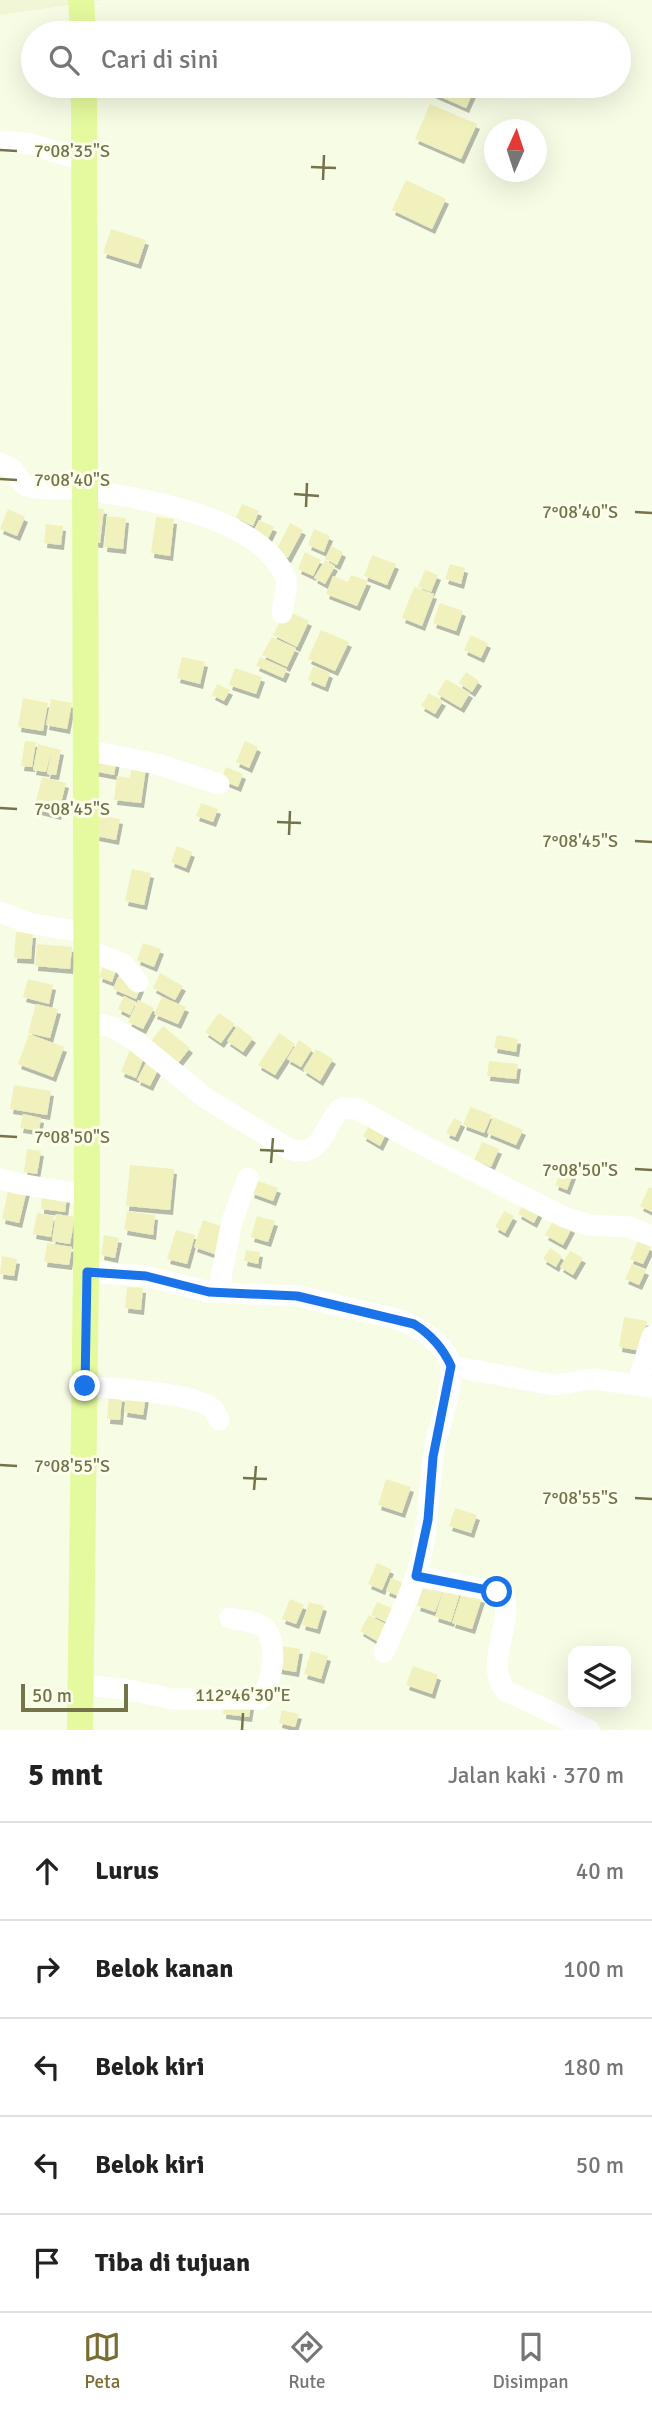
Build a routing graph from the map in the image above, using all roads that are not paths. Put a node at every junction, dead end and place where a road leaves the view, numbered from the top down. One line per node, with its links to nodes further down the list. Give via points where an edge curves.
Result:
1 (81, 0): 2 (main road)
2 (82, 21)
3 (84, 98): 5 (main road)
4 (0, 141): 5 (street, via 43,147)
5 (84, 161): 7 (main road)
6 (0, 463): 7 (street, via 25,485)
7 (84, 489): 8 (street, via 195,513 249,537 285,577); 9 (main road)
8 (282, 613)
9 (86, 750): 10 (street, via 157,764); 12 (main road)
10 (219, 784)
11 (0, 912): 12 (street)
12 (87, 941): 13 (street, via 123,964); 14 (main road)
13 (138, 982)
14 (87, 1022): 17 (main road); 18 (street, via 112,1027 134,1040 207,1099 289,1149 305,1152 317,1145 338,1111 350,1107 543,1206 589,1225 630,1227)
15 (248, 1178): 20 (street, via 232,1221)
16 (0, 1179): 17 (street)
17 (87, 1195): 19 (main road)
18 (652, 1236)
19 (87, 1272): 20 (street, via 146,1276); 23 (main road)
20 (218, 1293): 22 (street, via 297,1296 414,1324 428,1333)
21 (652, 1336): 24 (street)
22 (451, 1366): 24 (street, via 554,1385 592,1379); 26 (street)
23 (85, 1386): 25 (street, via 179,1396 214,1409); 29 (main road)
24 (645, 1386)
25 (219, 1420)
26 (416, 1576): 28 (street); 31 (street, via 504,1596 499,1682 506,1691)
27 (230, 1618): 29 (street, via 261,1625 269,1633 273,1663 260,1699 174,1699)
28 (384, 1652)
29 (82, 1685): 30 (main road)
30 (80, 1730)
31 (589, 1730)

